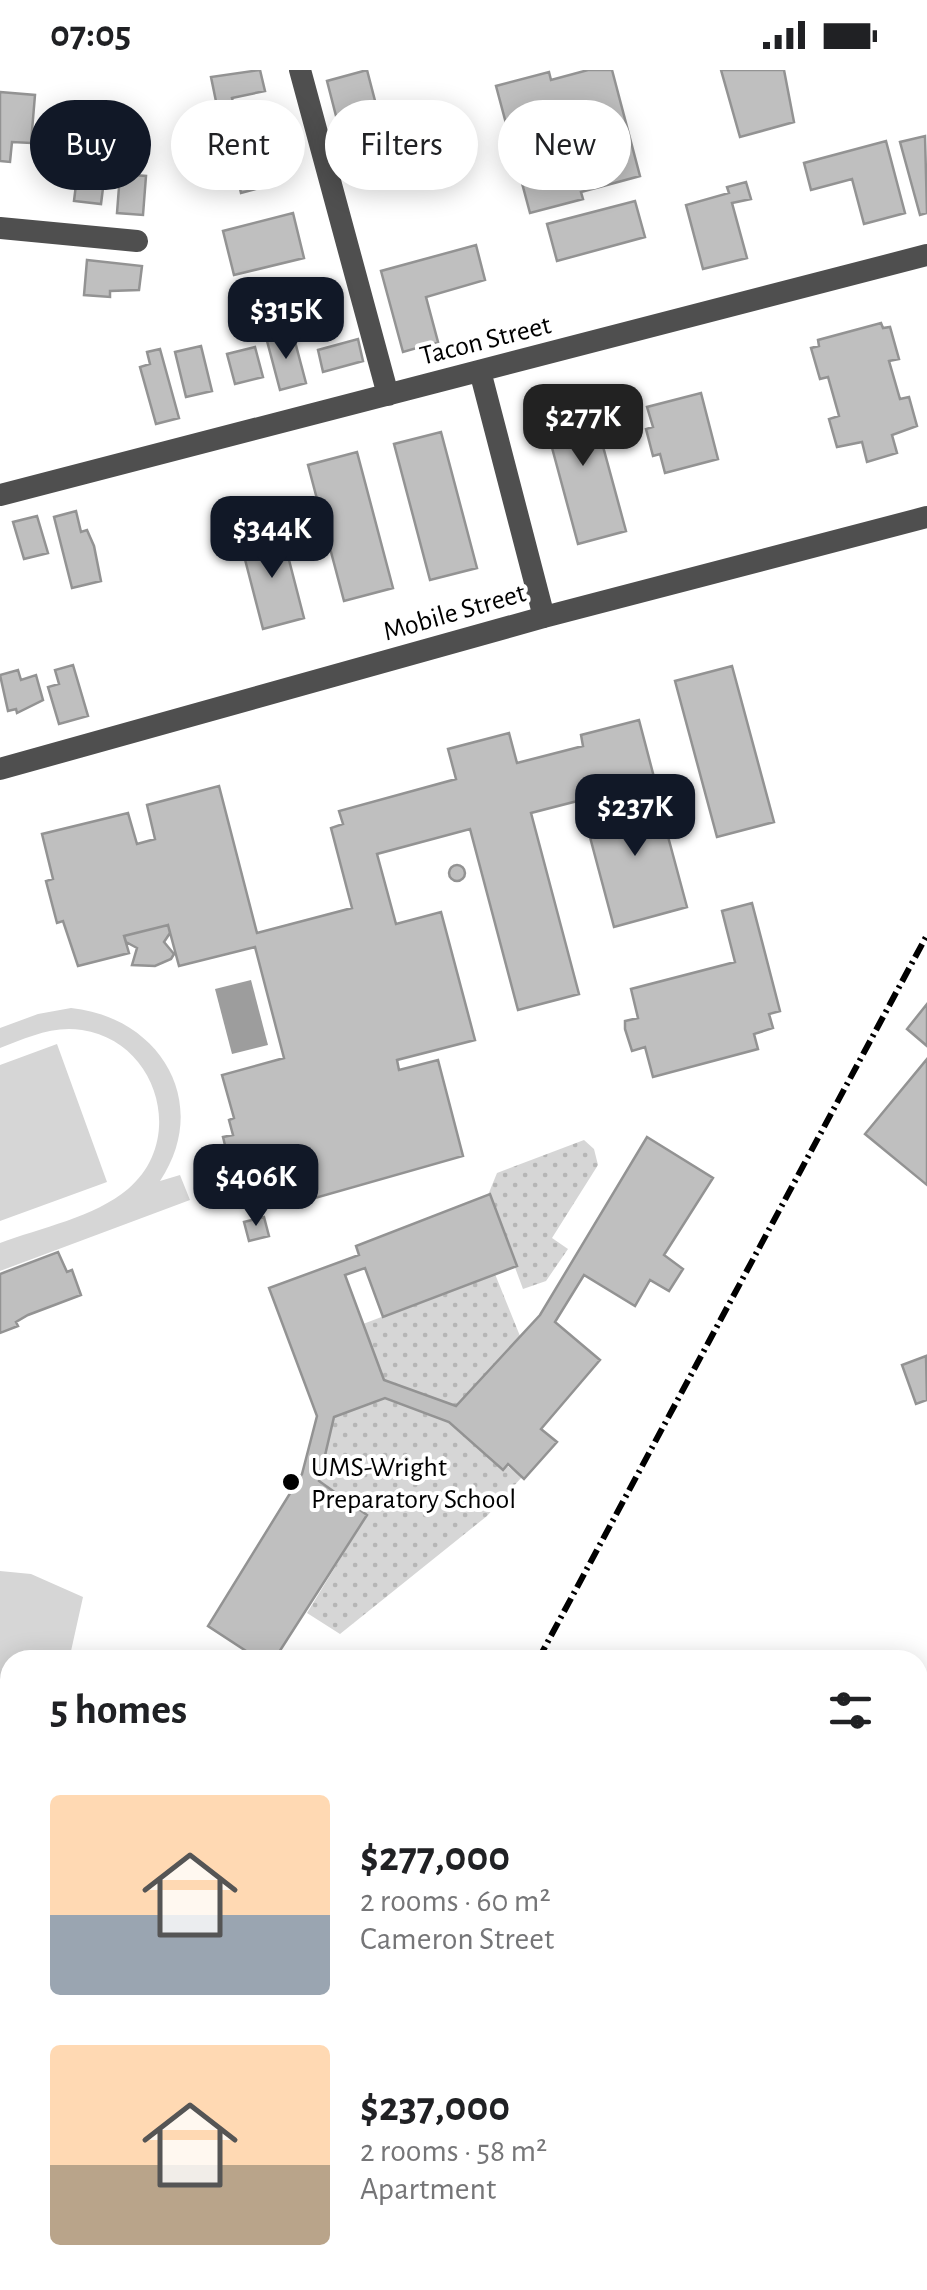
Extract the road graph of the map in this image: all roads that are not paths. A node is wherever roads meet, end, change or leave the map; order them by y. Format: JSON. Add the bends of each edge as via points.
{"nodes":[{"id":1,"x":300,"y":70,"type":"edge"},
{"id":2,"x":0,"y":228,"type":"edge"},
{"id":3,"x":138,"y":241,"type":"dead end"},
{"id":4,"x":927,"y":255,"type":"edge"},
{"id":5,"x":480,"y":371,"type":"junction"},
{"id":6,"x":388,"y":395,"type":"junction"},
{"id":7,"x":0,"y":495,"type":"edge"},
{"id":8,"x":927,"y":517,"type":"edge"},
{"id":9,"x":544,"y":617,"type":"junction"},
{"id":10,"x":0,"y":769,"type":"edge"}],
"edges":[{"from":1,"to":6,"type":"street"},
{"from":2,"to":3,"type":"street"},
{"from":4,"to":5,"type":"street","name":"Tacon Street"},
{"from":5,"to":6,"type":"street","name":"Tacon Street"},
{"from":5,"to":9,"type":"street"},
{"from":6,"to":7,"type":"street","name":"Tacon Street"},
{"from":8,"to":9,"type":"street","name":"Mobile Street"},
{"from":9,"to":10,"type":"street","name":"Mobile Street"}]}
